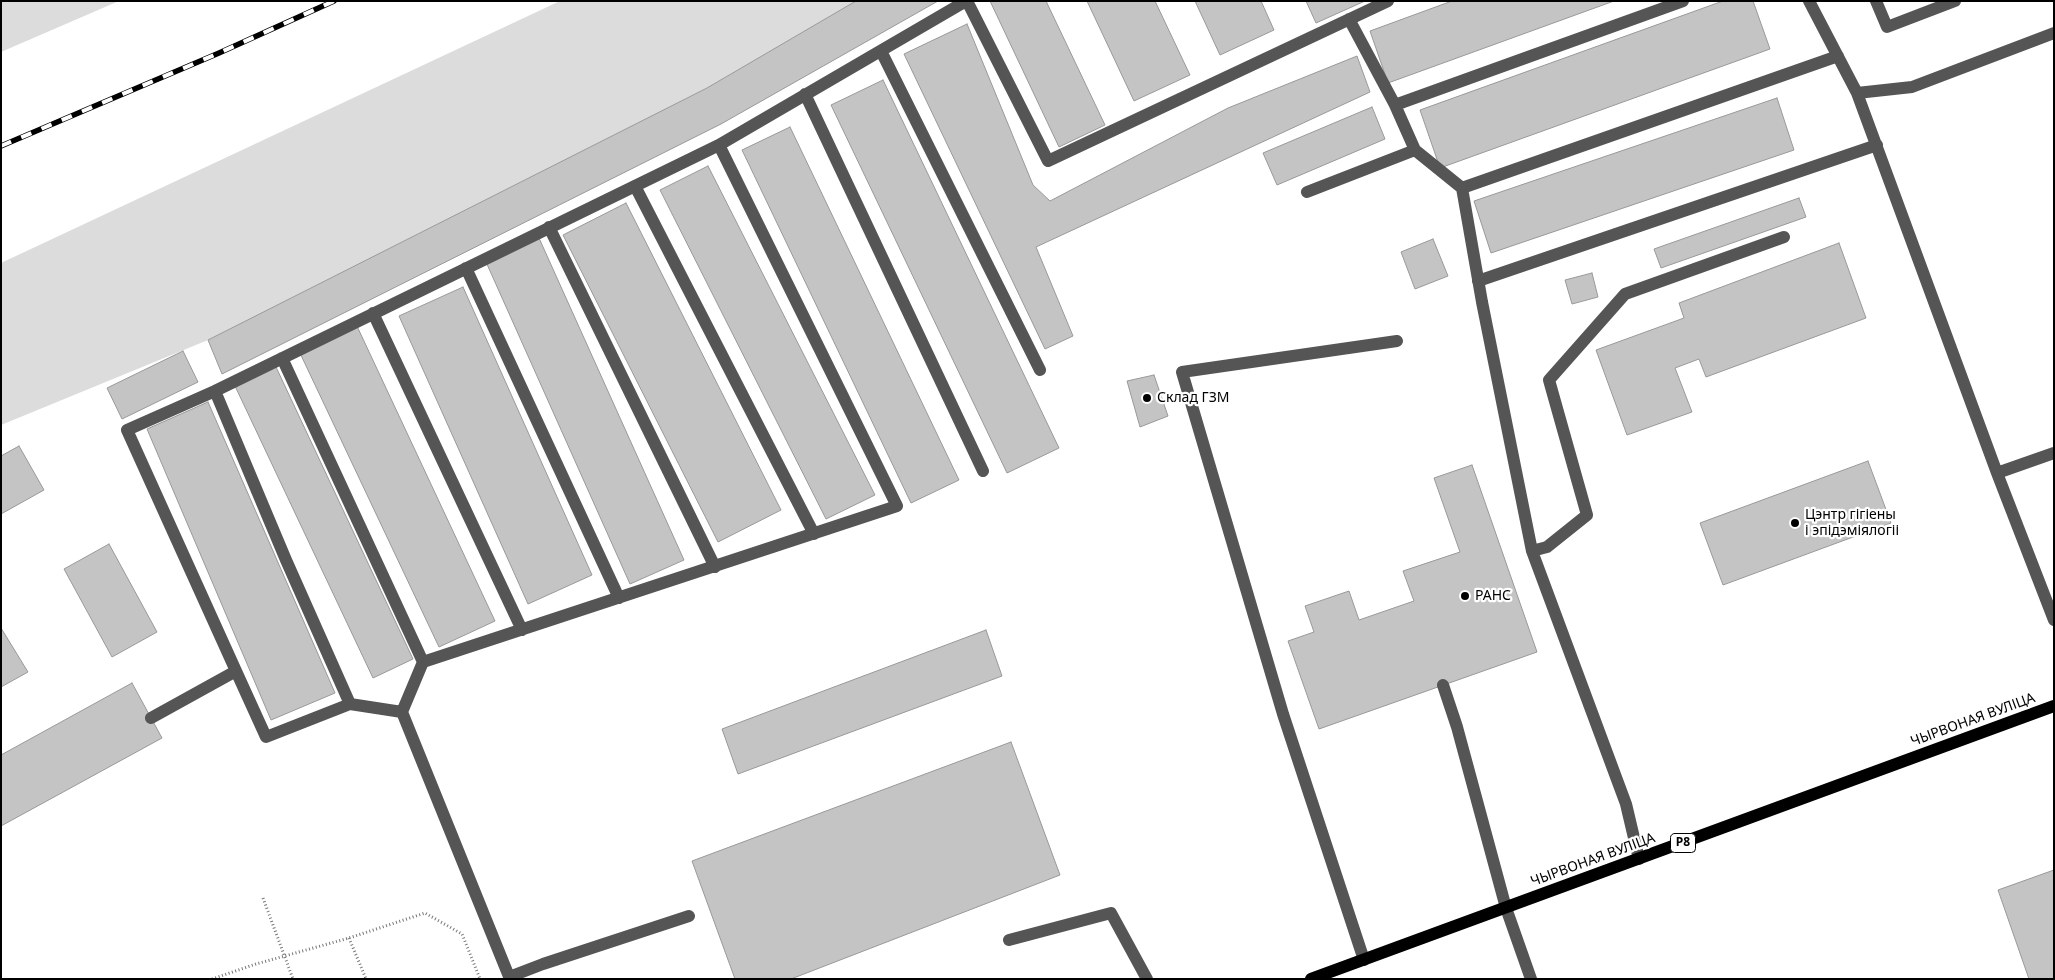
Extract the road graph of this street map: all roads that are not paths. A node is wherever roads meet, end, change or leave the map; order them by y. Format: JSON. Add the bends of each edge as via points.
{"nodes":[{"id":1,"x":966,"y":1,"type":"edge"},
{"id":2,"x":1388,"y":1,"type":"edge"},
{"id":3,"x":1683,"y":1,"type":"edge"},
{"id":4,"x":1876,"y":1,"type":"edge"},
{"id":5,"x":1955,"y":1,"type":"edge"},
{"id":6,"x":1810,"y":2,"type":"edge"},
{"id":7,"x":1349,"y":19,"type":"junction"},
{"id":8,"x":2054,"y":33,"type":"edge"},
{"id":9,"x":881,"y":50,"type":"junction"},
{"id":10,"x":1838,"y":56,"type":"junction"},
{"id":11,"x":1857,"y":93,"type":"junction"},
{"id":12,"x":805,"y":94,"type":"junction"},
{"id":13,"x":1395,"y":105,"type":"junction"},
{"id":14,"x":719,"y":144,"type":"junction"},
{"id":15,"x":1877,"y":145,"type":"junction"},
{"id":16,"x":1415,"y":150,"type":"junction"},
{"id":17,"x":635,"y":186,"type":"junction"},
{"id":18,"x":1462,"y":188,"type":"junction"},
{"id":19,"x":1306,"y":192,"type":"dead end"},
{"id":20,"x":549,"y":227,"type":"junction"},
{"id":21,"x":1784,"y":237,"type":"dead end"},
{"id":22,"x":466,"y":268,"type":"junction"},
{"id":23,"x":1478,"y":280,"type":"junction"},
{"id":24,"x":373,"y":314,"type":"junction"},
{"id":25,"x":1397,"y":342,"type":"dead end"},
{"id":26,"x":282,"y":358,"type":"junction"},
{"id":27,"x":1040,"y":370,"type":"dead end"},
{"id":28,"x":215,"y":391,"type":"junction"},
{"id":29,"x":2054,"y":453,"type":"edge"},
{"id":30,"x":983,"y":471,"type":"dead end"},
{"id":31,"x":1997,"y":474,"type":"junction"},
{"id":32,"x":814,"y":534,"type":"junction"},
{"id":33,"x":1532,"y":551,"type":"junction"},
{"id":34,"x":714,"y":566,"type":"junction"},
{"id":35,"x":619,"y":598,"type":"junction"},
{"id":36,"x":2054,"y":620,"type":"edge"},
{"id":37,"x":522,"y":630,"type":"junction"},
{"id":38,"x":423,"y":662,"type":"junction"},
{"id":39,"x":236,"y":671,"type":"junction"},
{"id":40,"x":1442,"y":685,"type":"dead end"},
{"id":41,"x":350,"y":704,"type":"junction"},
{"id":42,"x":2054,"y":706,"type":"edge"},
{"id":43,"x":402,"y":712,"type":"junction"},
{"id":44,"x":151,"y":718,"type":"dead end"},
{"id":45,"x":1639,"y":859,"type":"junction"},
{"id":46,"x":1506,"y":908,"type":"junction"},
{"id":47,"x":690,"y":916,"type":"dead end"},
{"id":48,"x":1009,"y":940,"type":"dead end"},
{"id":49,"x":1364,"y":960,"type":"junction"},
{"id":50,"x":510,"y":978,"type":"edge"},
{"id":51,"x":1147,"y":979,"type":"edge"},
{"id":52,"x":1312,"y":979,"type":"edge"},
{"id":53,"x":1531,"y":979,"type":"edge"}],
"edges":[{"from":1,"to":7,"type":"lane","via":[[1048,161]]},
{"from":1,"to":9,"type":"lane"},
{"from":2,"to":7,"type":"lane"},
{"from":3,"to":13,"type":"lane"},
{"from":4,"to":5,"type":"lane","via":[[1887,27]]},
{"from":6,"to":10,"type":"lane"},
{"from":7,"to":13,"type":"lane"},
{"from":8,"to":11,"type":"lane","via":[[1912,87]]},
{"from":9,"to":12,"type":"lane"},
{"from":9,"to":27,"type":"lane"},
{"from":10,"to":11,"type":"lane"},
{"from":10,"to":18,"type":"lane"},
{"from":11,"to":15,"type":"lane"},
{"from":12,"to":14,"type":"lane"},
{"from":12,"to":30,"type":"lane"},
{"from":13,"to":16,"type":"lane"},
{"from":14,"to":17,"type":"lane"},
{"from":14,"to":32,"type":"lane","via":[[897,506]]},
{"from":15,"to":23,"type":"lane"},
{"from":15,"to":31,"type":"lane"},
{"from":16,"to":18,"type":"lane"},
{"from":16,"to":19,"type":"lane"},
{"from":17,"to":20,"type":"lane"},
{"from":17,"to":32,"type":"lane"},
{"from":18,"to":23,"type":"lane"},
{"from":20,"to":22,"type":"lane"},
{"from":20,"to":34,"type":"lane"},
{"from":21,"to":33,"type":"lane","via":[[1624,294],[1549,380],[1587,515],[1547,547]]},
{"from":22,"to":24,"type":"lane"},
{"from":22,"to":35,"type":"lane"},
{"from":23,"to":33,"type":"lane"},
{"from":24,"to":26,"type":"lane"},
{"from":24,"to":37,"type":"lane"},
{"from":25,"to":49,"type":"lane","via":[[1182,372],[1283,714]]},
{"from":26,"to":28,"type":"lane"},
{"from":26,"to":38,"type":"lane"},
{"from":28,"to":39,"type":"lane","via":[[127,430]]},
{"from":28,"to":41,"type":"lane"},
{"from":29,"to":31,"type":"lane"},
{"from":31,"to":36,"type":"lane"},
{"from":32,"to":34,"type":"lane"},
{"from":33,"to":45,"type":"lane","via":[[1626,804]]},
{"from":34,"to":35,"type":"lane"},
{"from":35,"to":37,"type":"lane"},
{"from":37,"to":38,"type":"lane"},
{"from":38,"to":43,"type":"lane"},
{"from":39,"to":41,"type":"lane","via":[[266,737]]},
{"from":39,"to":44,"type":"lane"},
{"from":40,"to":46,"type":"lane","via":[[1457,727]]},
{"from":41,"to":43,"type":"lane"},
{"from":42,"to":45,"type":"main road","name":"ЧЫРВОНАЯ ВУЛІЦА","number":"Р8"},
{"from":43,"to":50,"type":"lane"},
{"from":45,"to":46,"type":"main road","name":"ЧЫРВОНАЯ ВУЛІЦА","number":"Р8"},
{"from":46,"to":49,"type":"main road","name":"ЧЫРВОНАЯ ВУЛІЦА","number":"Р8"},
{"from":46,"to":53,"type":"lane"},
{"from":47,"to":50,"type":"lane"},
{"from":48,"to":51,"type":"lane","via":[[1111,913]]},
{"from":49,"to":52,"type":"main road","name":"ЧЫРВОНАЯ ВУЛІЦА","number":"Р8"}]}
